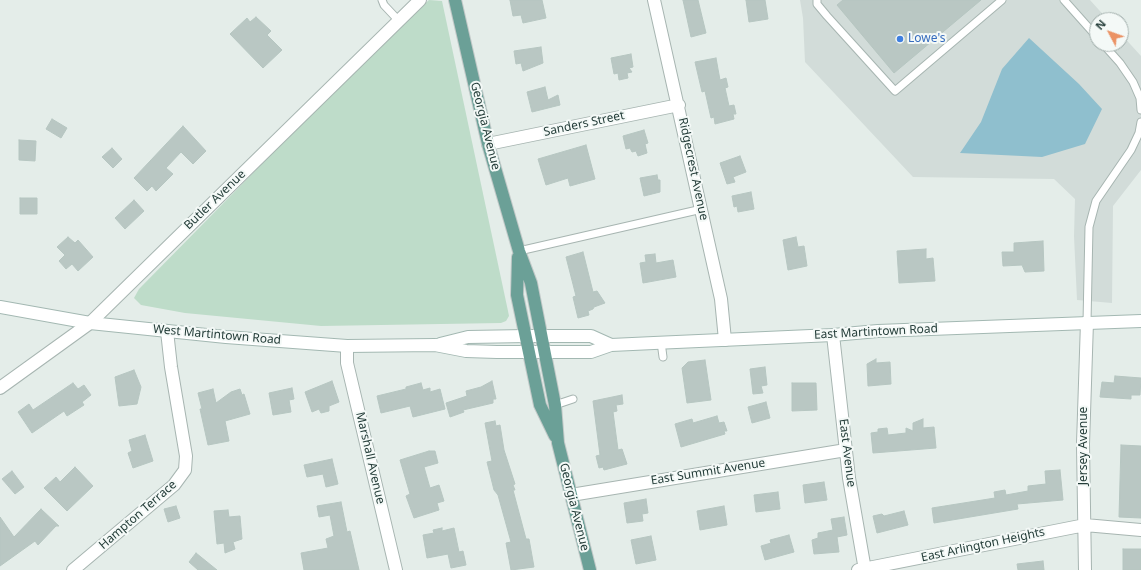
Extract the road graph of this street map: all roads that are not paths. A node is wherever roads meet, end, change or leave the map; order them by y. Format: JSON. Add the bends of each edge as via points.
{"nodes":[{"id":1,"x":382,"y":0,"type":"edge"},
{"id":2,"x":420,"y":0,"type":"edge"},
{"id":3,"x":455,"y":0,"type":"edge"},
{"id":4,"x":654,"y":0,"type":"edge"},
{"id":5,"x":816,"y":0,"type":"edge"},
{"id":6,"x":1002,"y":0,"type":"edge"},
{"id":7,"x":1064,"y":0,"type":"edge"},
{"id":8,"x":398,"y":21,"type":"junction"},
{"id":9,"x":1089,"y":28,"type":"edge"},
{"id":10,"x":1110,"y":52,"type":"edge"},
{"id":11,"x":679,"y":105,"type":"junction"},
{"id":12,"x":1141,"y":110,"type":"edge"},
{"id":13,"x":1141,"y":122,"type":"edge"},
{"id":14,"x":488,"y":144,"type":"junction"},
{"id":15,"x":702,"y":209,"type":"junction"},
{"id":16,"x":519,"y":251,"type":"junction"},
{"id":17,"x":0,"y":307,"type":"edge"},
{"id":18,"x":1141,"y":321,"type":"edge"},
{"id":19,"x":1087,"y":322,"type":"junction"},
{"id":20,"x":90,"y":323,"type":"junction"},
{"id":21,"x":168,"y":331,"type":"junction"},
{"id":22,"x":833,"y":335,"type":"junction"},
{"id":23,"x":526,"y":336,"type":"junction"},
{"id":24,"x":541,"y":336,"type":"junction"},
{"id":25,"x":725,"y":340,"type":"junction"},
{"id":26,"x":661,"y":342,"type":"junction"},
{"id":27,"x":435,"y":345,"type":"junction"},
{"id":28,"x":610,"y":345,"type":"junction"},
{"id":29,"x":348,"y":346,"type":"junction"},
{"id":30,"x":529,"y":352,"type":"junction"},
{"id":31,"x":545,"y":352,"type":"junction"},
{"id":32,"x":663,"y":357,"type":"dead end"},
{"id":33,"x":0,"y":388,"type":"edge"},
{"id":34,"x":573,"y":399,"type":"dead end"},
{"id":35,"x":555,"y":405,"type":"junction"},
{"id":36,"x":558,"y":443,"type":"junction"},
{"id":37,"x":846,"y":450,"type":"junction"},
{"id":38,"x":571,"y":495,"type":"junction"},
{"id":39,"x":1085,"y":526,"type":"junction"},
{"id":40,"x":1141,"y":530,"type":"edge"},
{"id":41,"x":74,"y":570,"type":"edge"},
{"id":42,"x":396,"y":570,"type":"edge"},
{"id":43,"x":590,"y":570,"type":"edge"},
{"id":44,"x":863,"y":570,"type":"edge"},
{"id":45,"x":1085,"y":570,"type":"edge"}],
"edges":[{"from":1,"to":8,"type":"lane","via":[[384,6]]},
{"from":2,"to":8,"type":"street","name":"Butler Avenue"},
{"from":3,"to":14,"type":"main road","name":"Georgia Avenue"},
{"from":4,"to":11,"type":"street","name":"Ridgecrest Avenue"},
{"from":5,"to":6,"type":"lane","via":[[827,16],[895,91]]},
{"from":7,"to":9,"type":"lane"},
{"from":8,"to":20,"type":"street","name":"Butler Avenue"},
{"from":10,"to":12,"type":"lane","via":[[1133,82],[1140,98]]},
{"from":11,"to":14,"type":"street","name":"Sanders Street"},
{"from":11,"to":15,"type":"street","name":"Ridgecrest Avenue"},
{"from":13,"to":19,"type":"lane","via":[[1140,133],[1131,150],[1096,202],[1089,227]]},
{"from":14,"to":16,"type":"main road","name":"Georgia Avenue"},
{"from":15,"to":16,"type":"lane"},
{"from":15,"to":25,"type":"street","name":"Ridgecrest Avenue","via":[[721,299]]},
{"from":16,"to":23,"type":"main road","name":"Georgia Avenue","via":[[517,295]]},
{"from":16,"to":24,"type":"main road","name":"Georgia Avenue","via":[[531,283]]},
{"from":17,"to":20,"type":"street","name":"West Martintown Road"},
{"from":18,"to":19,"type":"street","name":"East Martintown Road"},
{"from":19,"to":22,"type":"street","name":"East Martintown Road","via":[[885,330]]},
{"from":19,"to":39,"type":"street","name":"Jersey Avenue","via":[[1083,444]]},
{"from":20,"to":21,"type":"street","name":"West Martintown Road"},
{"from":20,"to":33,"type":"street","name":"Butler Avenue"},
{"from":21,"to":29,"type":"street","name":"West Martintown Road"},
{"from":21,"to":41,"type":"street","name":"Hampton Terrace","via":[[171,367],[186,456],[185,470],[174,485]]},
{"from":22,"to":25,"type":"street","name":"East Martintown Road"},
{"from":22,"to":37,"type":"street","name":"East Avenue"},
{"from":23,"to":24,"type":"street","name":"West Martintown Road"},
{"from":23,"to":27,"type":"street","name":"West Martintown Road","via":[[468,337]]},
{"from":23,"to":30,"type":"main road","name":"Georgia Avenue"},
{"from":24,"to":28,"type":"street","name":"East Martintown Road","via":[[591,336]]},
{"from":24,"to":31,"type":"main road","name":"Georgia Avenue"},
{"from":25,"to":26,"type":"street","name":"East Martintown Road"},
{"from":26,"to":28,"type":"street","name":"East Martintown Road"},
{"from":26,"to":32,"type":"lane"},
{"from":27,"to":29,"type":"street","name":"West Martintown Road"},
{"from":27,"to":30,"type":"street","name":"West Martintown Road","via":[[466,351]]},
{"from":28,"to":31,"type":"street","name":"East Martintown Road","via":[[592,352]]},
{"from":29,"to":42,"type":"street","name":"Marshall Avenue","via":[[347,363]]},
{"from":30,"to":31,"type":"street","name":"East Martintown Road"},
{"from":30,"to":36,"type":"main road","name":"Georgia Avenue","via":[[540,405]]},
{"from":31,"to":35,"type":"main road","name":"Georgia Avenue"},
{"from":34,"to":35,"type":"lane"},
{"from":35,"to":36,"type":"main road","name":"Georgia Avenue"},
{"from":36,"to":38,"type":"main road","name":"Georgia Avenue"},
{"from":37,"to":38,"type":"street","name":"East Summit Avenue"},
{"from":37,"to":44,"type":"street","name":"East Avenue"},
{"from":38,"to":43,"type":"main road","name":"Georgia Avenue"},
{"from":39,"to":40,"type":"street","name":"East Arlington Heights"},
{"from":39,"to":44,"type":"street","name":"East Arlington Heights"},
{"from":39,"to":45,"type":"street","name":"Jersey Avenue"}]}
